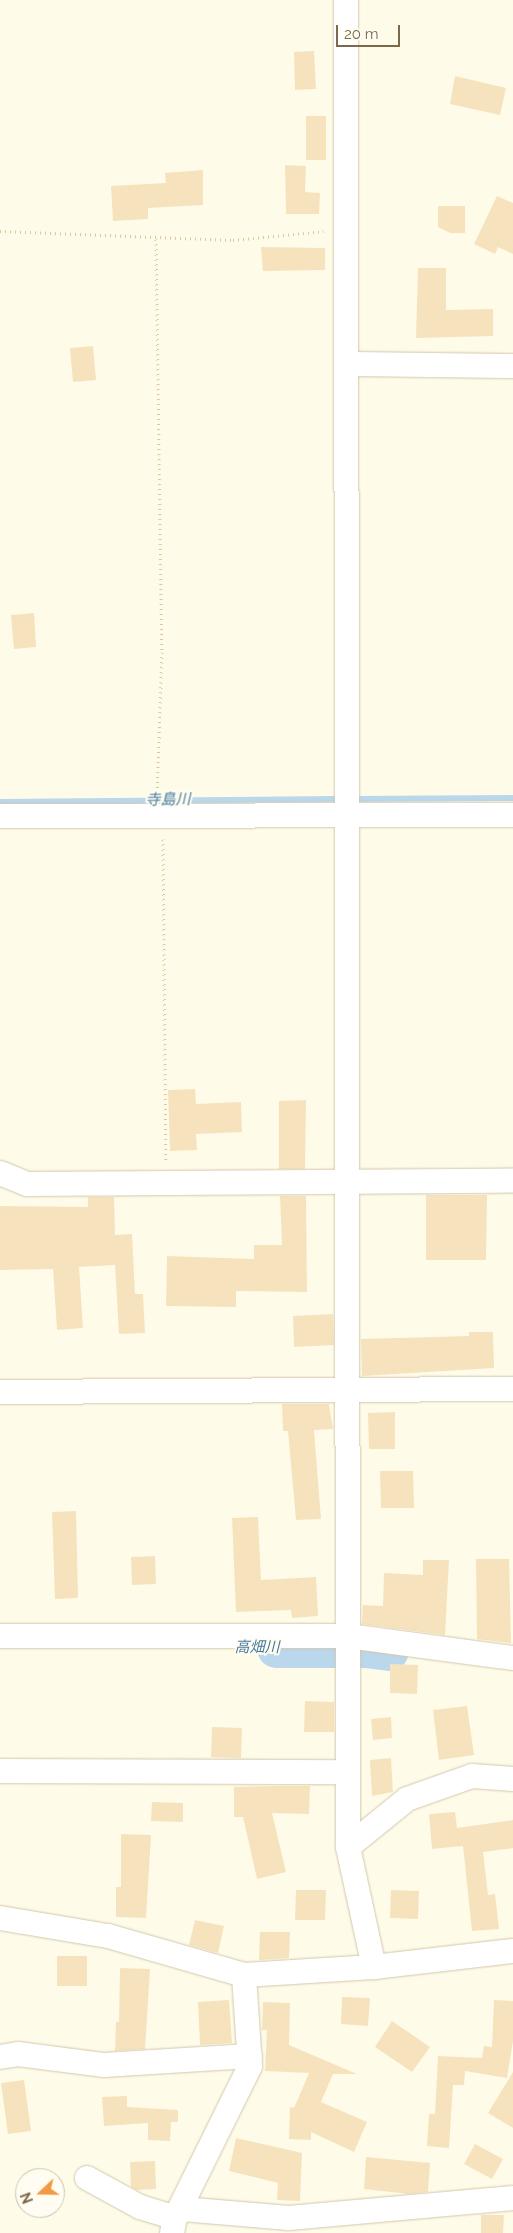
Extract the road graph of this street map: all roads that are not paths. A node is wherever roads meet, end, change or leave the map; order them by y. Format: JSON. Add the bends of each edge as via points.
{"nodes":[{"id":1,"x":346,"y":0,"type":"edge"},
{"id":2,"x":347,"y":364,"type":"junction"},
{"id":3,"x":513,"y":366,"type":"edge"},
{"id":4,"x":346,"y":815,"type":"junction"},
{"id":5,"x":513,"y":815,"type":"edge"},
{"id":6,"x":0,"y":816,"type":"edge"},
{"id":7,"x":0,"y":1173,"type":"edge"},
{"id":8,"x":513,"y":1181,"type":"edge"},
{"id":9,"x":347,"y":1182,"type":"junction"},
{"id":10,"x":346,"y":1389,"type":"junction"},
{"id":11,"x":513,"y":1389,"type":"edge"},
{"id":12,"x":0,"y":1392,"type":"edge"},
{"id":13,"x":0,"y":1636,"type":"edge"},
{"id":14,"x":348,"y":1643,"type":"junction"},
{"id":15,"x":513,"y":1658,"type":"edge"},
{"id":16,"x":0,"y":1772,"type":"edge"},
{"id":17,"x":348,"y":1772,"type":"junction"},
{"id":18,"x":513,"y":1779,"type":"edge"},
{"id":19,"x":348,"y":1847,"type":"junction"},
{"id":20,"x":0,"y":1918,"type":"edge"},
{"id":21,"x":513,"y":1951,"type":"edge"},
{"id":22,"x":374,"y":1966,"type":"junction"},
{"id":23,"x":244,"y":1975,"type":"junction"},
{"id":24,"x":250,"y":2056,"type":"junction"},
{"id":25,"x":0,"y":2057,"type":"edge"},
{"id":26,"x":87,"y":2178,"type":"dead end"},
{"id":27,"x":513,"y":2198,"type":"edge"},
{"id":28,"x":176,"y":2220,"type":"edge"}],
"edges":[{"from":1,"to":2,"type":"street"},
{"from":2,"to":3,"type":"street"},
{"from":2,"to":4,"type":"street"},
{"from":4,"to":5,"type":"street"},
{"from":4,"to":6,"type":"street","via":[[157,806]]},
{"from":4,"to":9,"type":"street"},
{"from":7,"to":9,"type":"street","via":[[27,1184]]},
{"from":8,"to":9,"type":"street"},
{"from":9,"to":10,"type":"street"},
{"from":10,"to":11,"type":"street"},
{"from":10,"to":12,"type":"street"},
{"from":10,"to":14,"type":"street"},
{"from":13,"to":14,"type":"street"},
{"from":14,"to":15,"type":"street"},
{"from":14,"to":17,"type":"street"},
{"from":16,"to":17,"type":"street"},
{"from":17,"to":19,"type":"street"},
{"from":18,"to":19,"type":"street","via":[[472,1776],[407,1799]]},
{"from":19,"to":22,"type":"street"},
{"from":20,"to":23,"type":"street","via":[[108,1936]]},
{"from":21,"to":22,"type":"street"},
{"from":22,"to":23,"type":"street"},
{"from":23,"to":24,"type":"street"},
{"from":24,"to":25,"type":"street","via":[[104,2065],[18,2054]]},
{"from":24,"to":28,"type":"street","via":[[250,2066]]},
{"from":26,"to":28,"type":"street","via":[[140,2207]]},
{"from":27,"to":28,"type":"street","via":[[288,2218]]}]}
